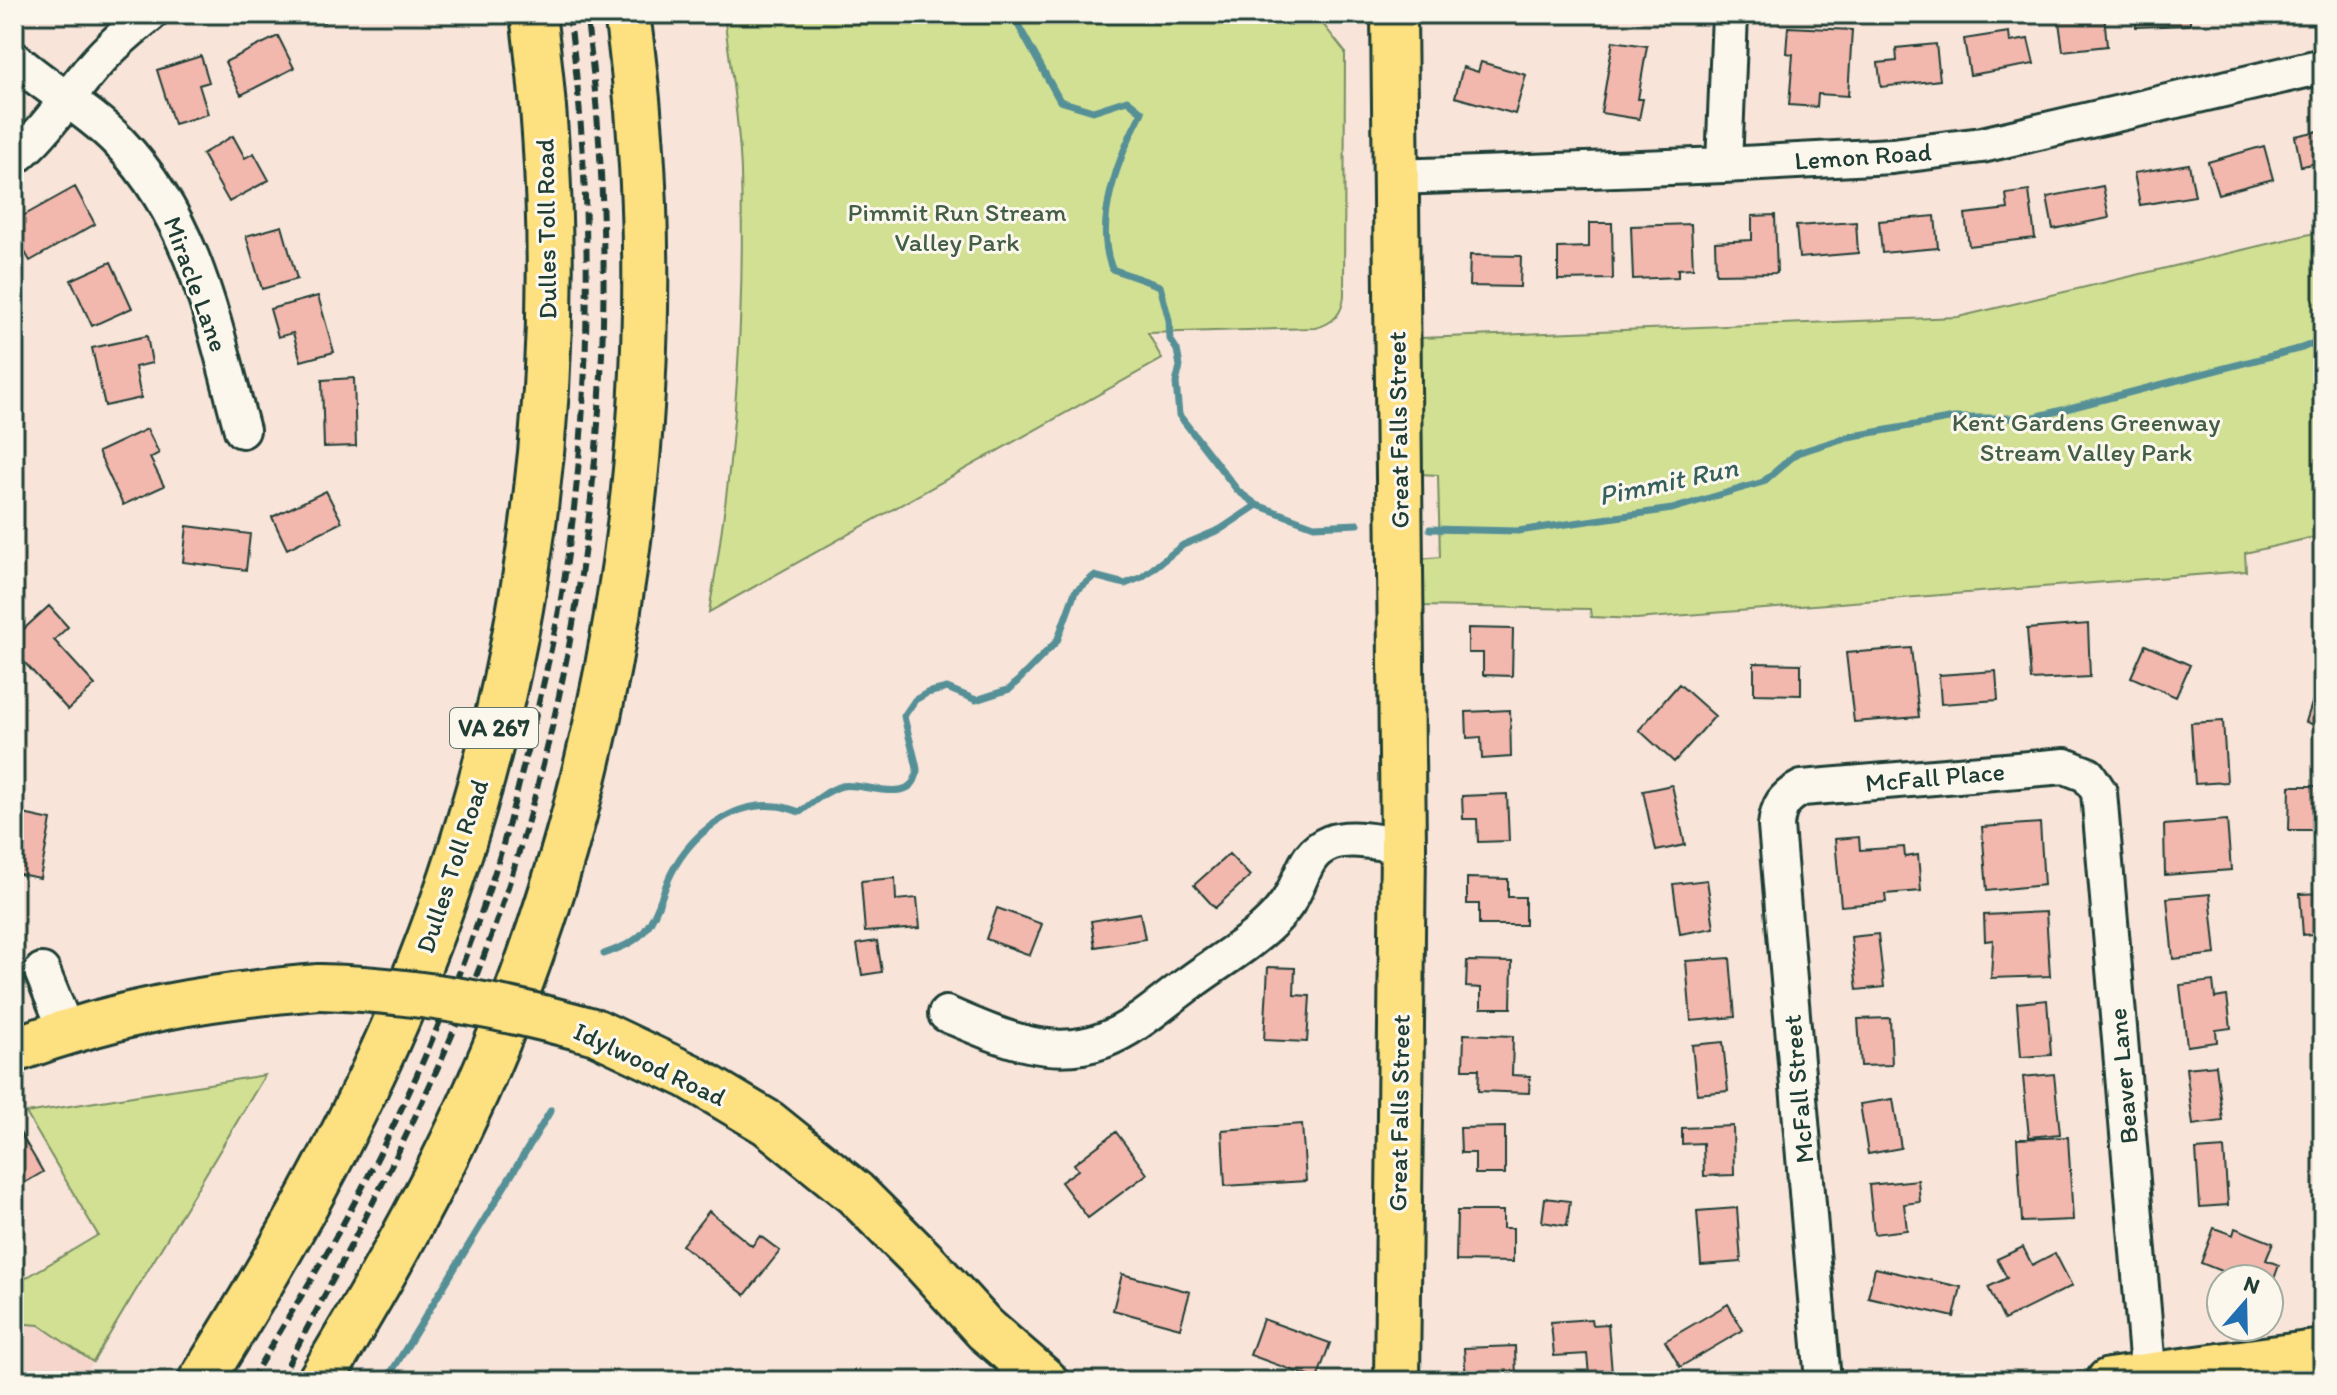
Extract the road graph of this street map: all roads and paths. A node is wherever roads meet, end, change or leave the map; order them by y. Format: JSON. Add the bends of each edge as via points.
{"nodes":[{"id":1,"x":150,"y":14,"type":"edge"},
{"id":2,"x":533,"y":14,"type":"edge"},
{"id":3,"x":627,"y":14,"type":"edge"},
{"id":4,"x":1394,"y":14,"type":"edge"},
{"id":5,"x":1730,"y":14,"type":"edge"},
{"id":6,"x":14,"y":59,"type":"edge"},
{"id":7,"x":2323,"y":66,"type":"edge"},
{"id":8,"x":68,"y":98,"type":"junction"},
{"id":9,"x":14,"y":158,"type":"edge"},
{"id":10,"x":1724,"y":165,"type":"junction"},
{"id":11,"x":1395,"y":177,"type":"junction"},
{"id":12,"x":242,"y":430,"type":"dead end"},
{"id":13,"x":2093,"y":769,"type":"joint"},
{"id":14,"x":1777,"y":794,"type":"joint"},
{"id":15,"x":1403,"y":846,"type":"junction"},
{"id":16,"x":42,"y":971,"type":"dead end"},
{"id":17,"x":946,"y":1014,"type":"dead end"},
{"id":18,"x":66,"y":1030,"type":"junction"},
{"id":19,"x":14,"y":1050,"type":"edge"},
{"id":20,"x":2323,"y":1352,"type":"edge"},
{"id":21,"x":2136,"y":1380,"type":"edge"},
{"id":22,"x":201,"y":1381,"type":"edge"},
{"id":23,"x":320,"y":1381,"type":"edge"},
{"id":24,"x":1045,"y":1381,"type":"edge"},
{"id":25,"x":1397,"y":1381,"type":"edge"},
{"id":26,"x":1823,"y":1381,"type":"edge"}],
"edges":[{"from":1,"to":8,"type":"street","via":[[118,40]]},
{"from":2,"to":22,"type":"main road","name":"Dulles Toll Road","number":"VA 267","via":[[548,186],[545,390],[529,547],[491,740],[442,902],[378,1063],[300,1215]]},
{"from":3,"to":23,"type":"main road","via":[[642,171],[642,369],[627,549],[598,711],[546,905],[478,1087],[408,1229]]},
{"from":4,"to":11,"type":"main road","name":"Great Falls Street"},
{"from":5,"to":10,"type":"street"},
{"from":6,"to":8,"type":"street","name":"Miracle Lane"},
{"from":7,"to":10,"type":"street","name":"Lemon Road","via":[[1982,145],[1892,156]]},
{"from":8,"to":9,"type":"street"},
{"from":8,"to":12,"type":"street","name":"Miracle Lane","via":[[117,140],[169,206],[204,293]]},
{"from":10,"to":11,"type":"street","name":"Lemon Road"},
{"from":11,"to":15,"type":"main road","name":"Great Falls Street"},
{"from":13,"to":14,"type":"street","name":"McFall Place","via":[[2065,766]]},
{"from":13,"to":21,"type":"street","name":"Beaver Lane","via":[[2099,792]]},
{"from":14,"to":26,"type":"street","name":"McFall Street"},
{"from":15,"to":17,"type":"street","via":[[1348,839],[1316,850],[1275,917],[1103,1040],[1048,1048],[1012,1041]]},
{"from":15,"to":25,"type":"main road","name":"Great Falls Street"},
{"from":16,"to":18,"type":"street"},
{"from":18,"to":19,"type":"main road","name":"Idylwood Road"},
{"from":18,"to":24,"type":"main road","name":"Idylwood Road","bridge":true,"via":[[172,1004],[319,987],[437,996],[596,1032],[689,1076],[768,1123],[855,1193],[985,1329]]},
{"from":20,"to":21,"type":"main road"}]}
